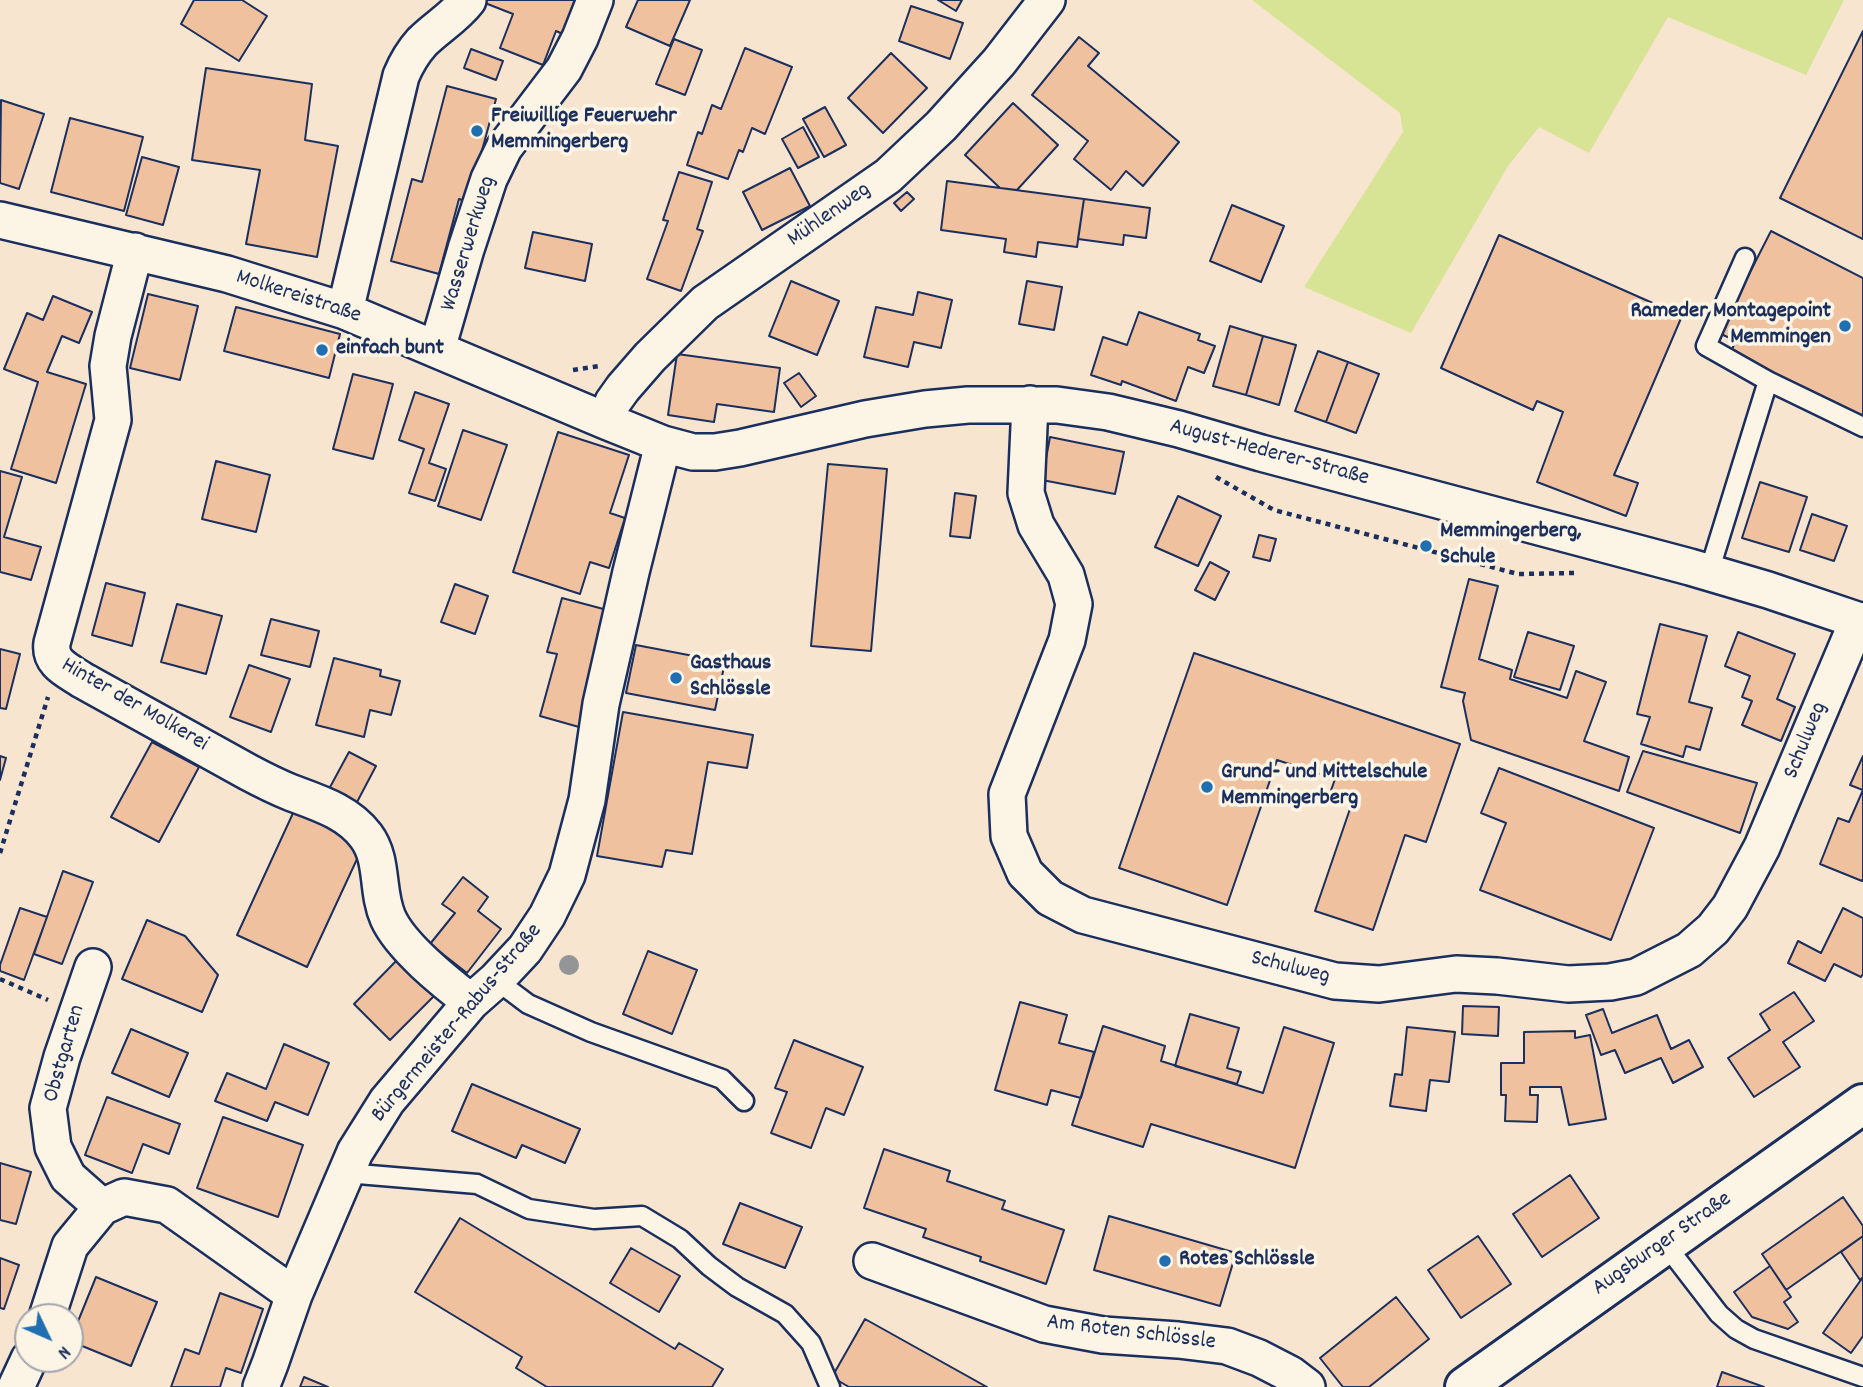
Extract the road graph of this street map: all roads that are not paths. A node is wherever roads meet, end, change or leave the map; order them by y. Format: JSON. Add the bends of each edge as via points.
{"nodes":[{"id":1,"x":468,"y":0,"type":"edge"},
{"id":2,"x":595,"y":0,"type":"edge"},
{"id":3,"x":1047,"y":0,"type":"edge"},
{"id":4,"x":0,"y":220,"type":"edge"},
{"id":5,"x":135,"y":251,"type":"junction"},
{"id":6,"x":1745,"y":258,"type":"dead end"},
{"id":7,"x":345,"y":311,"type":"junction"},
{"id":8,"x":437,"y":349,"type":"junction"},
{"id":9,"x":1768,"y":381,"type":"junction"},
{"id":10,"x":1030,"y":404,"type":"junction"},
{"id":11,"x":606,"y":421,"type":"junction"},
{"id":12,"x":1863,"y":427,"type":"edge"},
{"id":13,"x":663,"y":444,"type":"junction"},
{"id":14,"x":1709,"y":572,"type":"junction"},
{"id":15,"x":1860,"y":621,"type":"edge"},
{"id":16,"x":93,"y":967,"type":"dead end"},
{"id":17,"x":484,"y":991,"type":"junction"},
{"id":18,"x":744,"y":1101,"type":"dead end"},
{"id":19,"x":1863,"y":1104,"type":"edge"},
{"id":20,"x":346,"y":1173,"type":"junction"},
{"id":21,"x":102,"y":1207,"type":"junction"},
{"id":22,"x":1665,"y":1244,"type":"junction"},
{"id":23,"x":872,"y":1261,"type":"dead end"},
{"id":24,"x":294,"y":1295,"type":"junction"},
{"id":25,"x":52,"y":1303,"type":"edge"},
{"id":26,"x":1863,"y":1377,"type":"edge"},
{"id":27,"x":261,"y":1387,"type":"edge"},
{"id":28,"x":830,"y":1387,"type":"edge"},
{"id":29,"x":1307,"y":1387,"type":"edge"},
{"id":30,"x":1465,"y":1387,"type":"edge"}],
"edges":[{"from":1,"to":7,"type":"street","via":[[406,63]]},
{"from":2,"to":8,"type":"street","name":"Wasserwerkweg","via":[[564,69],[495,163]]},
{"from":3,"to":11,"type":"street","name":"Mühlenweg","via":[[941,126],[888,176],[705,303],[632,377],[613,402]]},
{"from":4,"to":5,"type":"street","name":"Molkereistraße"},
{"from":5,"to":7,"type":"street","name":"Molkereistraße"},
{"from":5,"to":17,"type":"street","name":"Hinter der Molkerei","via":[[108,366],[113,420],[52,643],[53,659],[82,680],[274,786],[345,816],[376,853],[382,895],[396,932],[420,958]]},
{"from":6,"to":9,"type":"lane","via":[[1706,346]]},
{"from":7,"to":8,"type":"street","name":"Molkereistraße"},
{"from":8,"to":11,"type":"street","name":"Molkereistraße"},
{"from":9,"to":12,"type":"lane"},
{"from":9,"to":14,"type":"lane"},
{"from":10,"to":13,"type":"street","name":"August-Hederer-Straße","via":[[925,409],[715,452]]},
{"from":10,"to":14,"type":"street","name":"August-Hederer-Straße","via":[[1108,412],[1179,429]]},
{"from":10,"to":15,"type":"street","name":"Schulweg","via":[[1026,493],[1035,525],[1066,575],[1074,604],[1067,640],[1007,794],[1009,836],[1025,873],[1050,898],[1083,915],[1335,981],[1379,984],[1456,974],[1568,984],[1610,982],[1636,977],[1689,950],[1713,929],[1747,877]]},
{"from":11,"to":13,"type":"street","name":"Molkereistraße"},
{"from":13,"to":17,"type":"street","name":"Bürgermeister-Rabus-Straße","via":[[601,704],[587,800],[567,875],[525,949]]},
{"from":14,"to":15,"type":"street","name":"August-Hederer-Straße"},
{"from":16,"to":21,"type":"street","name":"Obstgarten","via":[[48,1108],[53,1147],[68,1177]]},
{"from":17,"to":18,"type":"lane","via":[[722,1079]]},
{"from":17,"to":20,"type":"street","name":"Bürgermeister-Rabus-Straße","via":[[387,1101]]},
{"from":19,"to":22,"type":"street","name":"Augsburger Straße"},
{"from":20,"to":24,"type":"street","name":"Bürgermeister-Rabus-Straße"},
{"from":20,"to":28,"type":"lane","via":[[477,1184],[529,1209],[594,1219],[642,1216],[680,1239],[737,1287],[785,1314],[811,1343]]},
{"from":21,"to":24,"type":"street","via":[[124,1197],[167,1205]]},
{"from":21,"to":25,"type":"street","via":[[70,1246]]},
{"from":22,"to":26,"type":"lane","via":[[1735,1329]]},
{"from":22,"to":30,"type":"street","name":"Augsburger Straße"},
{"from":23,"to":29,"type":"street","name":"Am Roten Schlössle","via":[[1044,1324],[1103,1335],[1227,1346],[1259,1358]]},
{"from":24,"to":27,"type":"street","name":"Bürgermeister-Rabus-Straße"}]}
